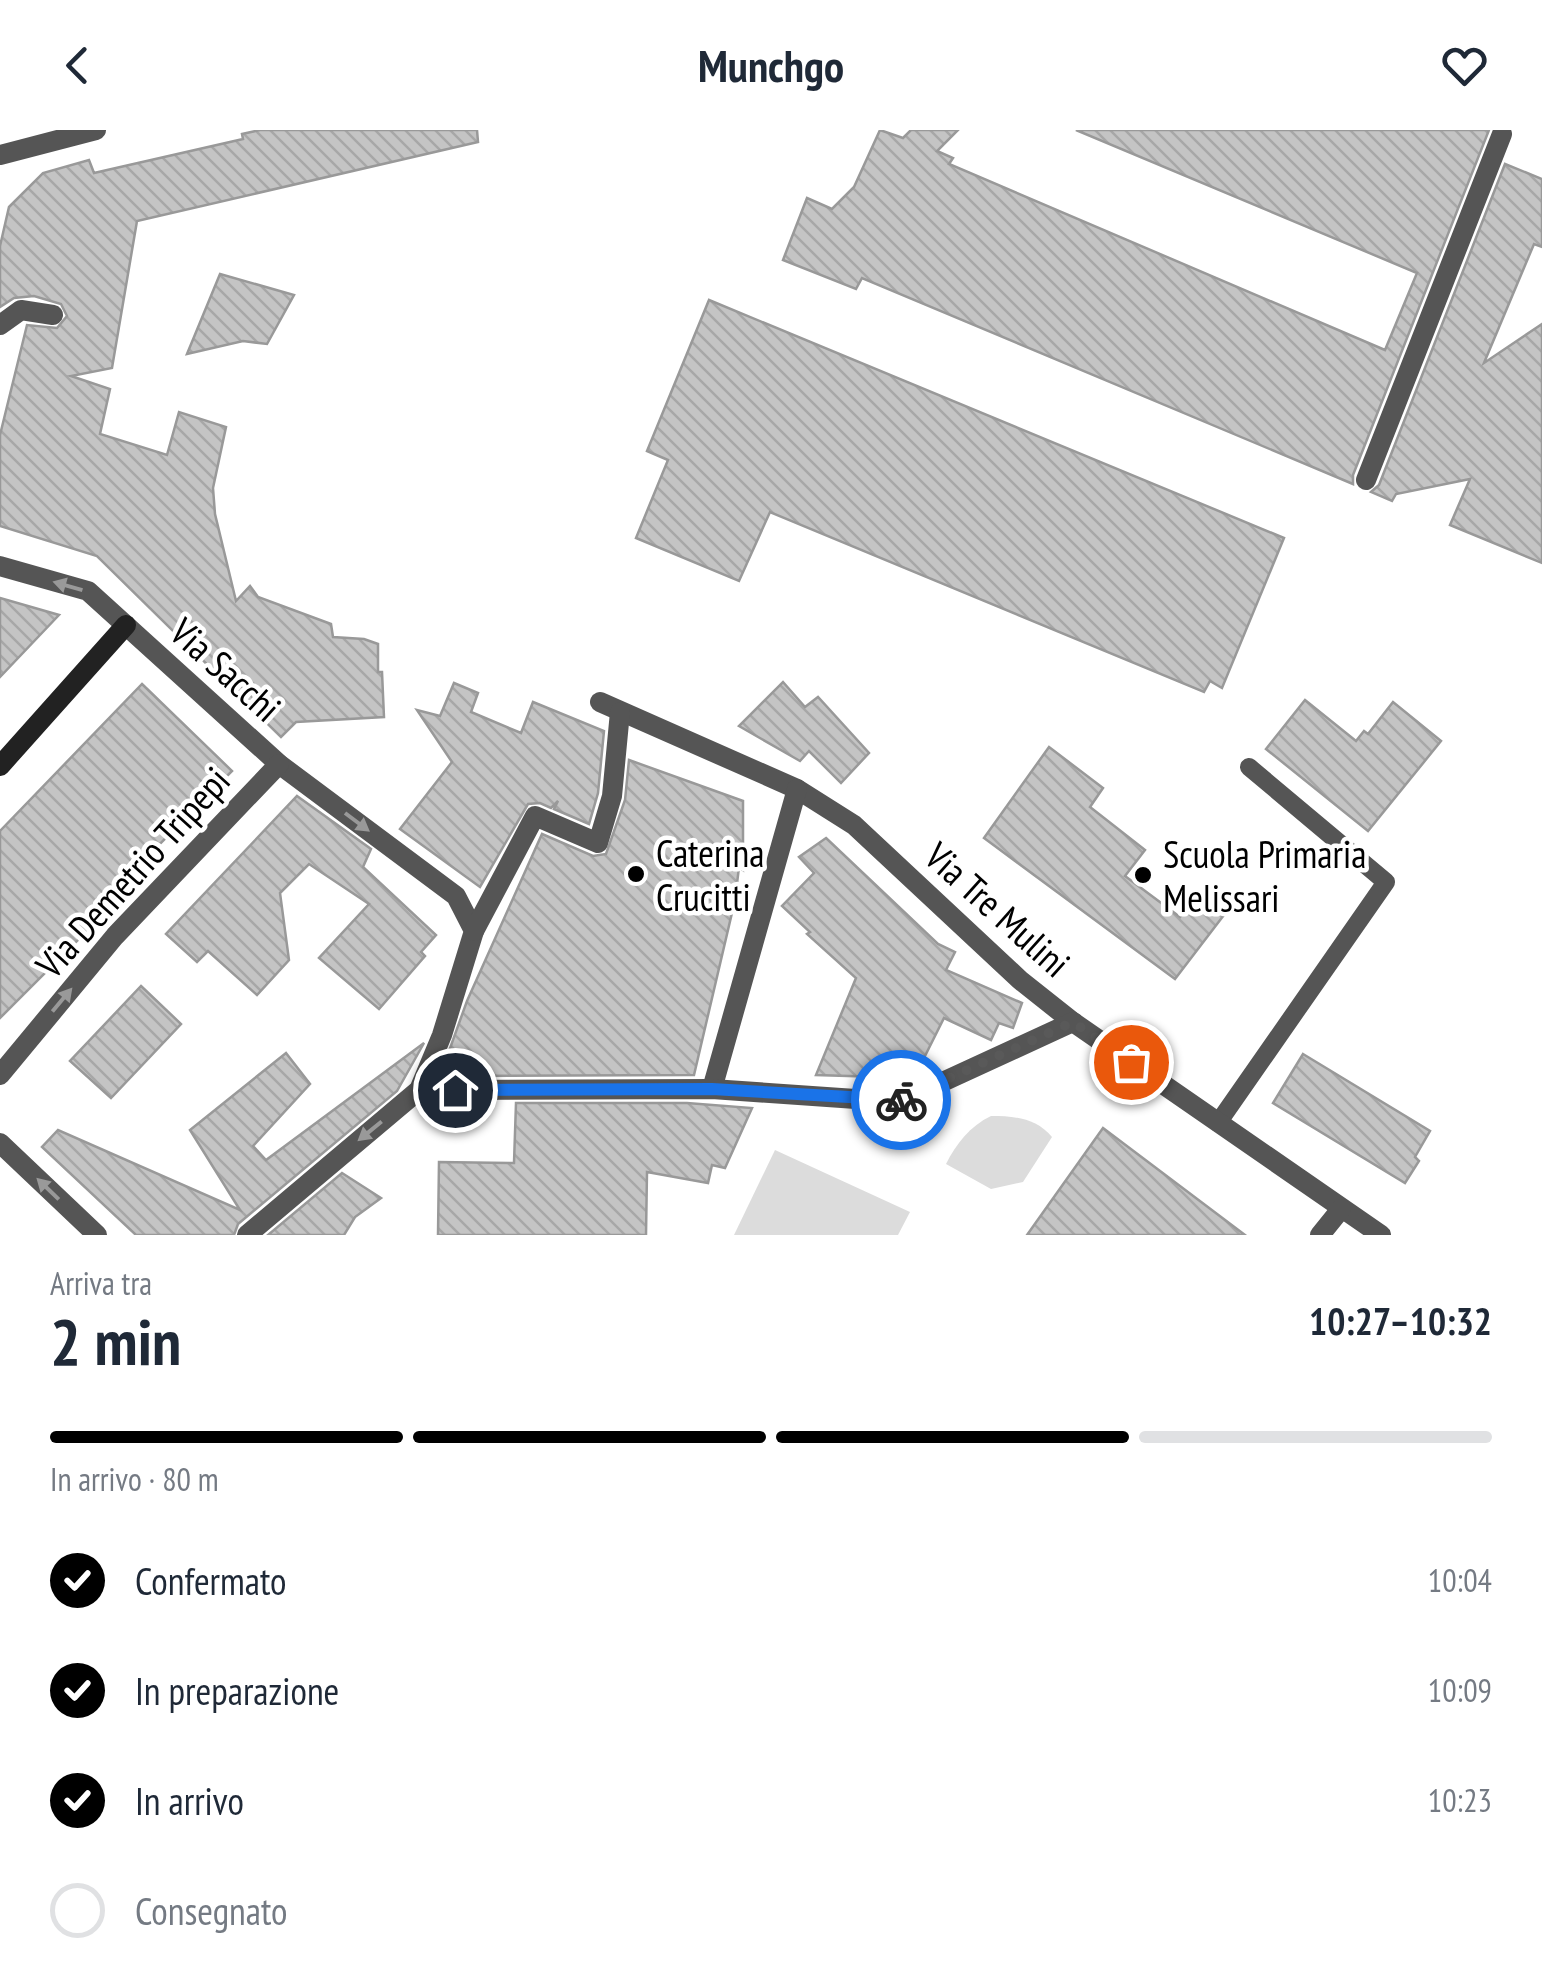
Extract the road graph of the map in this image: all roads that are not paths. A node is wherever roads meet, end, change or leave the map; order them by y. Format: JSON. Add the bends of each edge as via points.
{"nodes":[{"id":1,"x":96,"y":130,"type":"edge"},
{"id":2,"x":1502,"y":134,"type":"dead end"},
{"id":3,"x":0,"y":155,"type":"edge"},
{"id":4,"x":53,"y":315,"type":"dead end"},
{"id":5,"x":0,"y":325,"type":"edge"},
{"id":6,"x":1366,"y":480,"type":"dead end"},
{"id":7,"x":0,"y":566,"type":"edge"},
{"id":8,"x":126,"y":626,"type":"junction"},
{"id":9,"x":600,"y":702,"type":"dead end"},
{"id":10,"x":620,"y":712,"type":"junction"},
{"id":11,"x":279,"y":764,"type":"junction"},
{"id":12,"x":0,"y":766,"type":"edge"},
{"id":13,"x":1249,"y":768,"type":"dead end"},
{"id":14,"x":797,"y":789,"type":"junction"},
{"id":15,"x":474,"y":932,"type":"junction"},
{"id":16,"x":1073,"y":1022,"type":"junction"},
{"id":17,"x":0,"y":1075,"type":"edge"},
{"id":18,"x":712,"y":1089,"type":"junction"},
{"id":19,"x":419,"y":1090,"type":"junction"},
{"id":20,"x":1218,"y":1123,"type":"junction"},
{"id":21,"x":0,"y":1143,"type":"edge"},
{"id":22,"x":1340,"y":1209,"type":"junction"},
{"id":23,"x":97,"y":1235,"type":"edge"},
{"id":24,"x":246,"y":1235,"type":"edge"},
{"id":25,"x":1320,"y":1235,"type":"edge"},
{"id":26,"x":1381,"y":1235,"type":"edge"}],
"edges":[{"from":1,"to":3,"type":"street"},
{"from":2,"to":6,"type":"street"},
{"from":4,"to":5,"type":"street","via":[[22,310]]},
{"from":8,"to":7,"type":"street","name":"Via Sacchi","one_way":true,"via":[[88,592]]},
{"from":8,"to":11,"type":"street","name":"Via Sacchi"},
{"from":8,"to":12,"type":"street"},
{"from":9,"to":10,"type":"street","name":"Via Tre Mulini"},
{"from":10,"to":14,"type":"street","name":"Via Tre Mulini"},
{"from":10,"to":15,"type":"street","via":[[612,796],[598,842],[535,816]]},
{"from":11,"to":15,"type":"street","name":"Via Sacchi","one_way":true,"via":[[456,896]]},
{"from":17,"to":11,"type":"street","name":"Via Demetrio Tripepi","one_way":true,"via":[[115,936]]},
{"from":13,"to":20,"type":"lane","via":[[1386,882]]},
{"from":14,"to":16,"type":"street","name":"Via Tre Mulini","via":[[854,825]]},
{"from":14,"to":18,"type":"street"},
{"from":15,"to":19,"type":"street"},
{"from":16,"to":18,"type":"street","via":[[899,1102]]},
{"from":16,"to":20,"type":"street","name":"Via Tre Mulini"},
{"from":18,"to":19,"type":"street"},
{"from":19,"to":24,"type":"street","one_way":true},
{"from":20,"to":22,"type":"street","name":"Via Tre Mulini"},
{"from":23,"to":21,"type":"street","one_way":true},
{"from":22,"to":25,"type":"street"},
{"from":22,"to":26,"type":"street","name":"Via Tre Mulini"}]}
